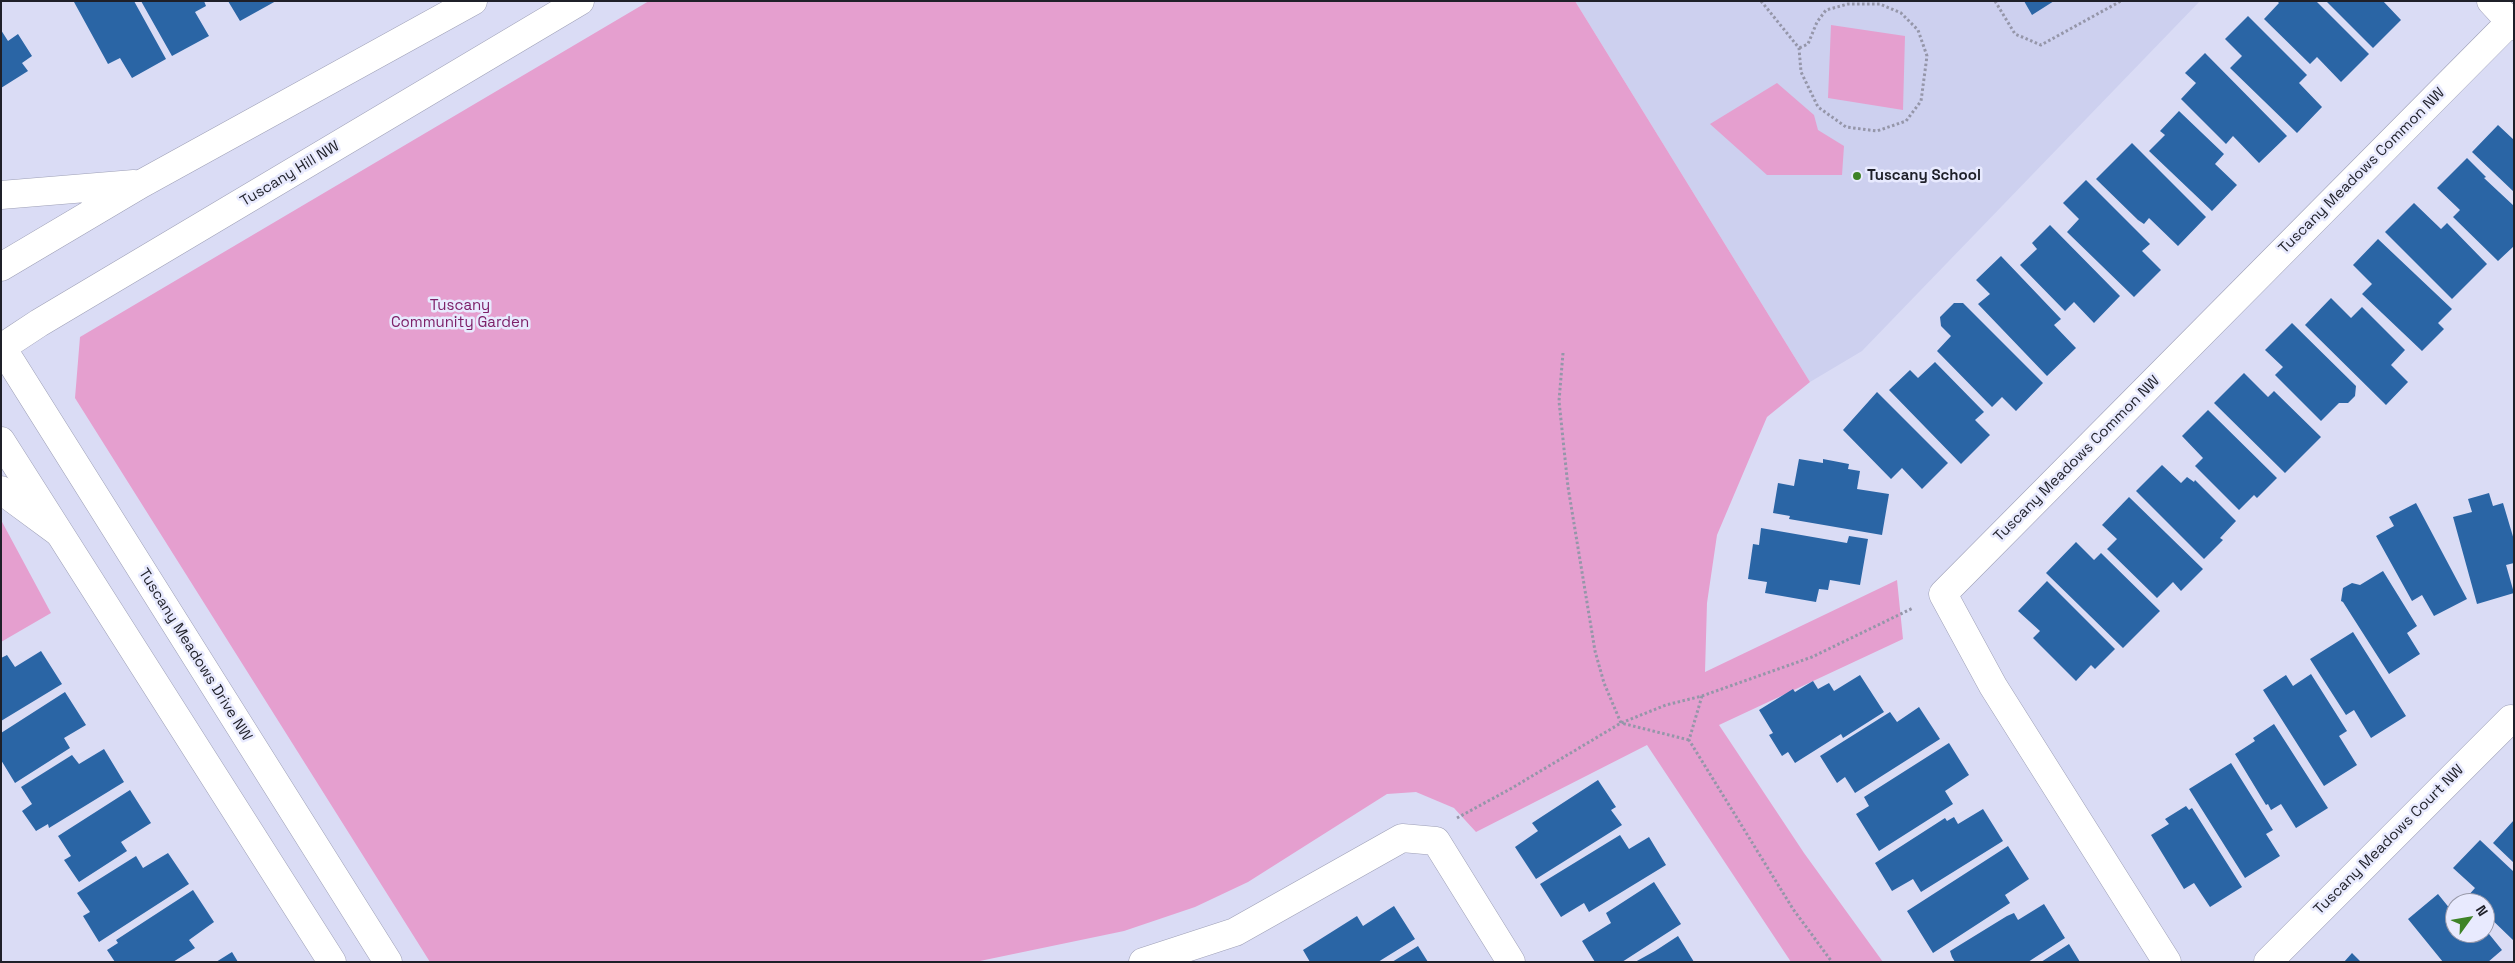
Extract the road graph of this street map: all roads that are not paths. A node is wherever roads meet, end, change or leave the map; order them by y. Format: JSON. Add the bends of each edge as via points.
{"nodes":[{"id":1,"x":472,"y":1,"type":"edge"},
{"id":2,"x":580,"y":1,"type":"edge"},
{"id":3,"x":2490,"y":1,"type":"edge"},
{"id":4,"x":2512,"y":22,"type":"edge"},
{"id":5,"x":141,"y":184,"type":"junction"},
{"id":6,"x":1,"y":195,"type":"edge"},
{"id":7,"x":1,"y":267,"type":"edge"},
{"id":8,"x":2,"y":347,"type":"edge"},
{"id":9,"x":1,"y":441,"type":"edge"},
{"id":10,"x":1,"y":490,"type":"edge"},
{"id":11,"x":58,"y":532,"type":"junction"},
{"id":12,"x":2511,"y":718,"type":"dead end"},
{"id":13,"x":332,"y":962,"type":"edge"},
{"id":14,"x":388,"y":962,"type":"edge"},
{"id":15,"x":1143,"y":962,"type":"edge"},
{"id":16,"x":1511,"y":962,"type":"edge"},
{"id":17,"x":2168,"y":962,"type":"edge"},
{"id":18,"x":2268,"y":962,"type":"edge"}],
"edges":[{"from":1,"to":5,"type":"street"},
{"from":2,"to":8,"type":"street","name":"Tuscany Hill NW"},
{"from":3,"to":4,"type":"street"},
{"from":4,"to":17,"type":"street","name":"Tuscany Meadows Common NW","via":[[1943,594],[1993,686]]},
{"from":5,"to":6,"type":"street"},
{"from":5,"to":7,"type":"street"},
{"from":8,"to":14,"type":"street","name":"Tuscany Meadows Drive NW"},
{"from":9,"to":11,"type":"street"},
{"from":10,"to":11,"type":"street"},
{"from":11,"to":13,"type":"street"},
{"from":12,"to":18,"type":"street","name":"Tuscany Meadows Court NW"},
{"from":15,"to":16,"type":"street","via":[[1235,932],[1402,838],[1436,841]]}]}
